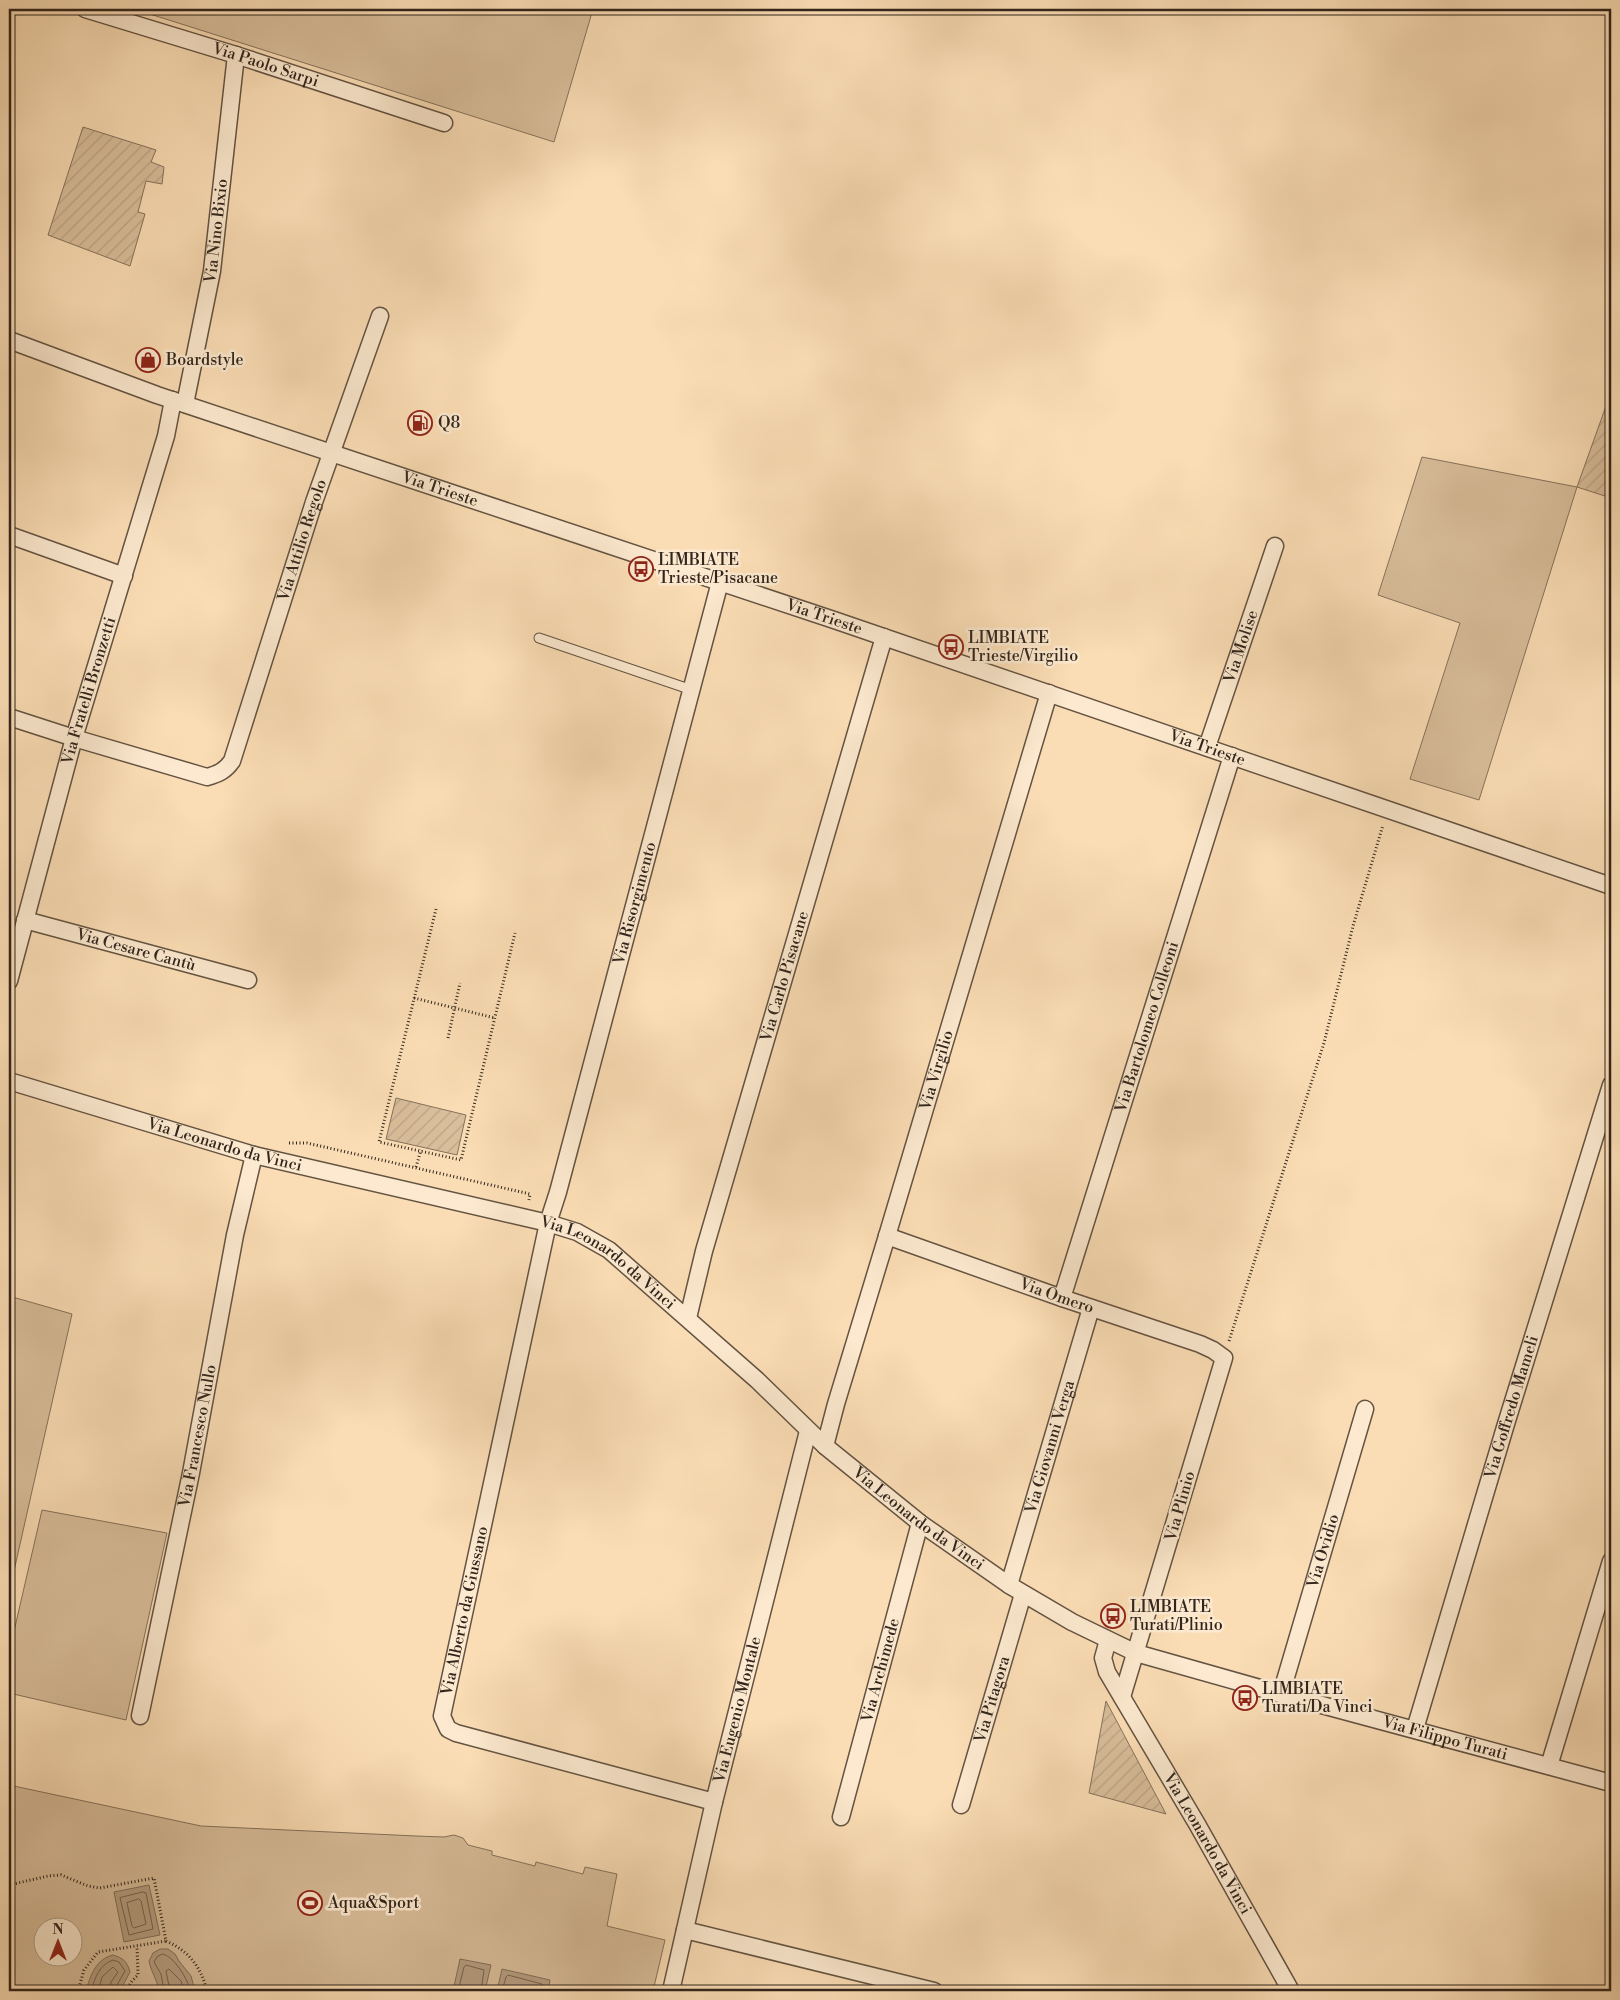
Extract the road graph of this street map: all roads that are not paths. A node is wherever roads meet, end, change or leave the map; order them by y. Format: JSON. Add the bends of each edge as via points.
{"nodes":[{"id":1,"x":84,"y":9,"type":"edge"},
{"id":2,"x":236,"y":54,"type":"junction"},
{"id":3,"x":444,"y":123,"type":"dead end"},
{"id":4,"x":380,"y":316,"type":"dead end"},
{"id":5,"x":9,"y":340,"type":"edge"},
{"id":6,"x":179,"y":402,"type":"junction"},
{"id":7,"x":331,"y":452,"type":"junction"},
{"id":8,"x":9,"y":535,"type":"edge"},
{"id":9,"x":1275,"y":546,"type":"dead end"},
{"id":10,"x":124,"y":576,"type":"junction"},
{"id":11,"x":720,"y":582,"type":"junction"},
{"id":12,"x":884,"y":637,"type":"junction"},
{"id":13,"x":539,"y":638,"type":"dead end"},
{"id":14,"x":692,"y":690,"type":"junction"},
{"id":15,"x":1049,"y":693,"type":"junction"},
{"id":16,"x":9,"y":717,"type":"edge"},
{"id":17,"x":74,"y":738,"type":"junction"},
{"id":18,"x":1207,"y":747,"type":"junction"},
{"id":19,"x":1232,"y":756,"type":"junction"},
{"id":20,"x":1611,"y":886,"type":"edge"},
{"id":21,"x":26,"y":920,"type":"junction"},
{"id":22,"x":248,"y":980,"type":"dead end"},
{"id":23,"x":9,"y":981,"type":"edge"},
{"id":24,"x":9,"y":1081,"type":"edge"},
{"id":25,"x":1611,"y":1085,"type":"edge"},
{"id":26,"x":254,"y":1154,"type":"junction"},
{"id":27,"x":548,"y":1223,"type":"junction"},
{"id":28,"x":888,"y":1236,"type":"junction"},
{"id":29,"x":1062,"y":1298,"type":"junction"},
{"id":30,"x":1091,"y":1308,"type":"junction"},
{"id":31,"x":688,"y":1318,"type":"junction"},
{"id":32,"x":1224,"y":1358,"type":"joint"},
{"id":33,"x":1365,"y":1409,"type":"dead end"},
{"id":34,"x":808,"y":1431,"type":"junction"},
{"id":35,"x":825,"y":1446,"type":"junction"},
{"id":36,"x":920,"y":1524,"type":"junction"},
{"id":37,"x":1611,"y":1561,"type":"edge"},
{"id":38,"x":1016,"y":1589,"type":"junction"},
{"id":39,"x":1108,"y":1640,"type":"junction"},
{"id":40,"x":1136,"y":1653,"type":"junction"},
{"id":41,"x":1281,"y":1694,"type":"junction"},
{"id":42,"x":1122,"y":1697,"type":"junction"},
{"id":43,"x":140,"y":1716,"type":"dead end"},
{"id":44,"x":1415,"y":1729,"type":"junction"},
{"id":45,"x":1549,"y":1766,"type":"junction"},
{"id":46,"x":1611,"y":1783,"type":"edge"},
{"id":47,"x":714,"y":1802,"type":"junction"},
{"id":48,"x":961,"y":1805,"type":"dead end"},
{"id":49,"x":841,"y":1817,"type":"dead end"},
{"id":50,"x":685,"y":1930,"type":"junction"},
{"id":51,"x":886,"y":1985,"type":"edge"},
{"id":52,"x":671,"y":1991,"type":"edge"},
{"id":53,"x":934,"y":1991,"type":"edge"},
{"id":54,"x":1291,"y":1991,"type":"edge"}],
"edges":[{"from":1,"to":2,"type":"street","name":"Via Paolo Sarpi"},
{"from":2,"to":3,"type":"street","name":"Via Paolo Sarpi"},
{"from":2,"to":6,"type":"street","name":"Via Nino Bixio","via":[[212,271]]},
{"from":4,"to":7,"type":"street","name":"Via Attilio Regolo"},
{"from":5,"to":6,"type":"street","name":"Via Trieste"},
{"from":6,"to":7,"type":"street","name":"Via Trieste"},
{"from":6,"to":10,"type":"street","name":"Via Fratelli Bronzetti"},
{"from":7,"to":11,"type":"street","name":"Via Trieste"},
{"from":7,"to":17,"type":"street","name":"Via Attilio Regolo","via":[[228,767],[207,777]]},
{"from":8,"to":10,"type":"street"},
{"from":9,"to":18,"type":"street","name":"Via Molise"},
{"from":10,"to":17,"type":"street","name":"Via Fratelli Bronzetti"},
{"from":11,"to":12,"type":"street","name":"Via Trieste"},
{"from":11,"to":14,"type":"street","name":"Via Risorgimento"},
{"from":12,"to":15,"type":"street","name":"Via Trieste"},
{"from":12,"to":31,"type":"street","name":"Via Carlo Pisacane","via":[[707,1241]]},
{"from":13,"to":14,"type":"lane"},
{"from":14,"to":27,"type":"street","name":"Via Risorgimento"},
{"from":15,"to":18,"type":"street","name":"Via Trieste"},
{"from":15,"to":28,"type":"street","name":"Via Virgilio"},
{"from":16,"to":17,"type":"street"},
{"from":17,"to":21,"type":"street","name":"Via Fratelli Bronzetti"},
{"from":18,"to":19,"type":"street","name":"Via Trieste"},
{"from":19,"to":20,"type":"street","name":"Via Trieste"},
{"from":19,"to":29,"type":"street","name":"Via Bartolomeo Colleoni"},
{"from":21,"to":22,"type":"street","name":"Via Cesare Cantù"},
{"from":21,"to":23,"type":"street","name":"Via Fratelli Bronzetti"},
{"from":24,"to":26,"type":"street","name":"Via Leonardo da Vinci"},
{"from":25,"to":44,"type":"street","name":"Via Goffredo Mameli"},
{"from":26,"to":27,"type":"street","name":"Via Leonardo da Vinci"},
{"from":26,"to":43,"type":"street","name":"Via Francesco Nullo","via":[[235,1235]]},
{"from":27,"to":31,"type":"street","name":"Via Leonardo da Vinci","via":[[577,1232],[609,1250]]},
{"from":27,"to":47,"type":"street","name":"Via Alberto da Giussano","via":[[442,1716],[444,1724],[456,1733]]},
{"from":28,"to":29,"type":"street","name":"Via Omero"},
{"from":28,"to":35,"type":"street","name":"Via Virgilio"},
{"from":29,"to":30,"type":"street","name":"Via Omero"},
{"from":30,"to":32,"type":"street","name":"Via Omero","via":[[1200,1344]]},
{"from":30,"to":38,"type":"street","name":"Via Giovanni Verga"},
{"from":31,"to":34,"type":"street","name":"Via Leonardo da Vinci"},
{"from":32,"to":40,"type":"street","name":"Via Plinio"},
{"from":33,"to":41,"type":"street","name":"Via Ovidio"},
{"from":34,"to":35,"type":"street","name":"Via Leonardo da Vinci"},
{"from":34,"to":47,"type":"street","name":"Via Eugenio Montale"},
{"from":35,"to":36,"type":"street","name":"Via Leonardo da Vinci"},
{"from":36,"to":38,"type":"street","name":"Via Leonardo da Vinci"},
{"from":36,"to":49,"type":"street","name":"Via Archimede"},
{"from":37,"to":45,"type":"street"},
{"from":38,"to":39,"type":"street","name":"Via Leonardo da Vinci"},
{"from":38,"to":48,"type":"street","name":"Via Pitagora"},
{"from":39,"to":40,"type":"street","name":"Via Leonardo da Vinci"},
{"from":39,"to":42,"type":"street","name":"Via Leonardo da Vinci","via":[[1104,1663]]},
{"from":40,"to":41,"type":"street","name":"Via Filippo Turati"},
{"from":40,"to":42,"type":"street"},
{"from":41,"to":44,"type":"street","name":"Via Filippo Turati"},
{"from":42,"to":54,"type":"street","name":"Via Leonardo da Vinci"},
{"from":44,"to":45,"type":"street","name":"Via Filippo Turati"},
{"from":45,"to":46,"type":"street","name":"Via Filippo Turati"},
{"from":47,"to":50,"type":"street","name":"Via Eugenio Montale"},
{"from":50,"to":51,"type":"street"},
{"from":50,"to":52,"type":"street","name":"Via Eugenio Montale"},
{"from":51,"to":53,"type":"street"}]}
